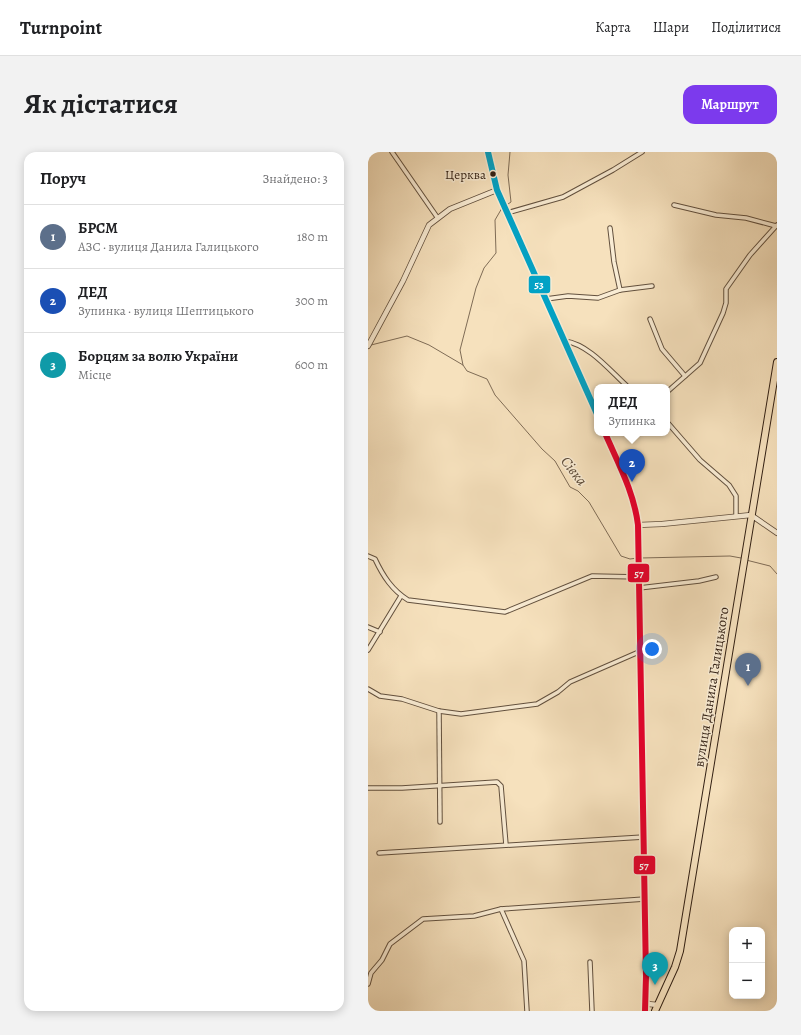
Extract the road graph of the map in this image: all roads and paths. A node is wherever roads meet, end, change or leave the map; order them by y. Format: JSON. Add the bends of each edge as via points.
{"nodes":[{"id":1,"x":392,"y":152,"type":"edge"},
{"id":2,"x":488,"y":152,"type":"edge"},
{"id":3,"x":642,"y":152,"type":"edge"},
{"id":4,"x":497,"y":190,"type":"junction"},
{"id":5,"x":674,"y":205,"type":"dead end"},
{"id":6,"x":507,"y":213,"type":"junction"},
{"id":7,"x":437,"y":217,"type":"junction"},
{"id":8,"x":776,"y":226,"type":"edge"},
{"id":9,"x":610,"y":228,"type":"dead end"},
{"id":10,"x":652,"y":286,"type":"dead end"},
{"id":11,"x":620,"y":290,"type":"junction"},
{"id":12,"x":546,"y":299,"type":"junction"},
{"id":13,"x":650,"y":319,"type":"dead end"},
{"id":14,"x":371,"y":338,"type":"edge"},
{"id":15,"x":565,"y":341,"type":"junction"},
{"id":16,"x":368,"y":346,"type":"edge"},
{"id":17,"x":777,"y":362,"type":"edge"},
{"id":18,"x":685,"y":376,"type":"junction"},
{"id":19,"x":625,"y":384,"type":"edge"},
{"id":20,"x":670,"y":389,"type":"edge"},
{"id":21,"x":594,"y":407,"type":"edge"},
{"id":22,"x":670,"y":425,"type":"edge"},
{"id":23,"x":606,"y":436,"type":"edge"},
{"id":24,"x":751,"y":515,"type":"junction"},
{"id":25,"x":736,"y":516,"type":"junction"},
{"id":26,"x":638,"y":524,"type":"junction"},
{"id":27,"x":777,"y":533,"type":"edge"},
{"id":28,"x":368,"y":556,"type":"edge"},
{"id":29,"x":639,"y":577,"type":"junction"},
{"id":30,"x":716,"y":577,"type":"dead end"},
{"id":31,"x":640,"y":588,"type":"junction"},
{"id":32,"x":401,"y":596,"type":"junction"},
{"id":33,"x":368,"y":627,"type":"edge"},
{"id":34,"x":380,"y":632,"type":"junction"},
{"id":35,"x":368,"y":650,"type":"edge"},
{"id":36,"x":641,"y":651,"type":"junction"},
{"id":37,"x":368,"y":689,"type":"edge"},
{"id":38,"x":439,"y":712,"type":"junction"},
{"id":39,"x":439,"y":786,"type":"junction"},
{"id":40,"x":368,"y":788,"type":"edge"},
{"id":41,"x":440,"y":822,"type":"dead end"},
{"id":42,"x":644,"y":837,"type":"junction"},
{"id":43,"x":506,"y":845,"type":"junction"},
{"id":44,"x":379,"y":853,"type":"dead end"},
{"id":45,"x":645,"y":899,"type":"junction"},
{"id":46,"x":501,"y":909,"type":"junction"},
{"id":47,"x":590,"y":962,"type":"dead end"},
{"id":48,"x":368,"y":984,"type":"edge"},
{"id":49,"x":645,"y":999,"type":"junction"},
{"id":50,"x":658,"y":1005,"type":"junction"},
{"id":51,"x":527,"y":1011,"type":"edge"},
{"id":52,"x":592,"y":1011,"type":"edge"},
{"id":53,"x":645,"y":1011,"type":"edge"},
{"id":54,"x":655,"y":1011,"type":"edge"}],
"edges":[{"from":1,"to":7,"type":"street"},
{"from":2,"to":4,"type":"street"},
{"from":3,"to":6,"type":"street","via":[[563,196]]},
{"from":4,"to":6,"type":"street"},
{"from":4,"to":7,"type":"street","via":[[458,204]]},
{"from":5,"to":8,"type":"street"},
{"from":6,"to":12,"type":"street"},
{"from":7,"to":14,"type":"street","via":[[429,225],[403,281]]},
{"from":8,"to":18,"type":"street","via":[[750,255],[726,289],[726,303],[713,337],[700,363]]},
{"from":9,"to":11,"type":"street"},
{"from":10,"to":11,"type":"street"},
{"from":11,"to":12,"type":"street","via":[[598,298],[568,296]]},
{"from":12,"to":15,"type":"street"},
{"from":13,"to":18,"type":"street","via":[[662,349]]},
{"from":14,"to":16,"type":"street"},
{"from":15,"to":19,"type":"street","via":[[583,347]]},
{"from":15,"to":21,"type":"street"},
{"from":17,"to":24,"type":"main road","name":"вулиця Данила Галицького"},
{"from":18,"to":20,"type":"street"},
{"from":22,"to":25,"type":"street","via":[[700,460],[729,485],[736,496]]},
{"from":23,"to":26,"type":"street","via":[[631,492]]},
{"from":24,"to":25,"type":"street"},
{"from":24,"to":27,"type":"street"},
{"from":24,"to":50,"type":"main road","name":"вулиця Данила Галицького","via":[[680,952]]},
{"from":25,"to":26,"type":"street"},
{"from":26,"to":29,"type":"street"},
{"from":28,"to":32,"type":"street","via":[[376,559],[382,576]]},
{"from":29,"to":31,"type":"street"},
{"from":29,"to":32,"type":"street","via":[[592,576],[505,612],[408,600]]},
{"from":30,"to":31,"type":"street"},
{"from":31,"to":36,"type":"street"},
{"from":32,"to":34,"type":"street"},
{"from":33,"to":34,"type":"street"},
{"from":34,"to":35,"type":"street"},
{"from":36,"to":38,"type":"street","via":[[570,682],[537,704],[461,714]]},
{"from":36,"to":42,"type":"street"},
{"from":37,"to":38,"type":"street","via":[[380,696],[402,699]]},
{"from":38,"to":39,"type":"street"},
{"from":39,"to":40,"type":"street"},
{"from":39,"to":41,"type":"street"},
{"from":39,"to":43,"type":"street","via":[[497,782],[501,786]]},
{"from":42,"to":43,"type":"street"},
{"from":42,"to":45,"type":"street"},
{"from":43,"to":44,"type":"street"},
{"from":45,"to":46,"type":"street"},
{"from":45,"to":49,"type":"street"},
{"from":46,"to":48,"type":"street","via":[[474,916],[423,919],[390,944],[382,960],[371,973]]},
{"from":46,"to":51,"type":"street","via":[[524,961]]},
{"from":47,"to":52,"type":"street"},
{"from":49,"to":50,"type":"street","via":[[648,1004]]},
{"from":49,"to":53,"type":"street"},
{"from":50,"to":54,"type":"main road","name":"вулиця Данила Галицького"}]}
